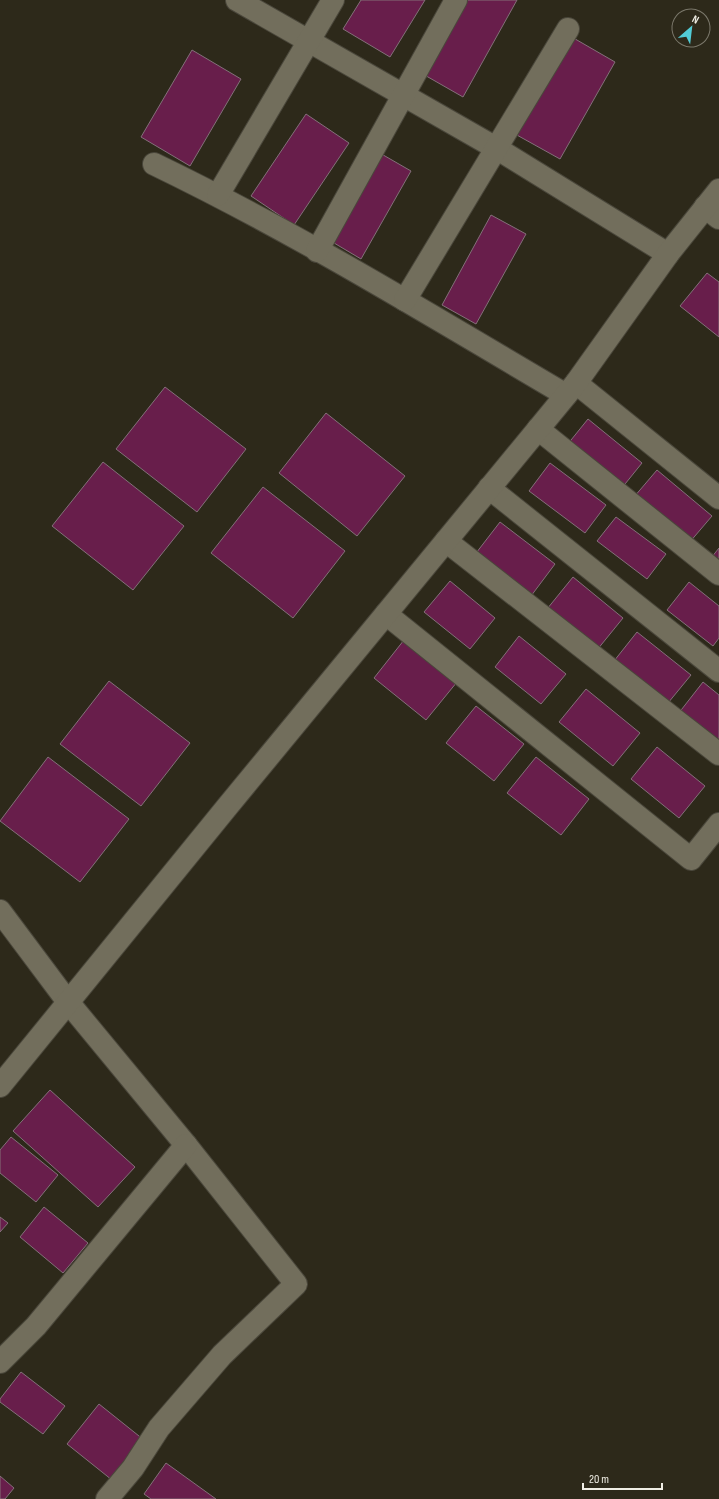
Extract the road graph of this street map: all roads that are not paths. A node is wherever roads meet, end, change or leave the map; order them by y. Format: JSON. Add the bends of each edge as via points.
{"nodes":[{"id":1,"x":237,"y":0,"type":"edge"},
{"id":2,"x":333,"y":0,"type":"edge"},
{"id":3,"x":456,"y":0,"type":"edge"},
{"id":4,"x":568,"y":29,"type":"dead end"},
{"id":5,"x":309,"y":41,"type":"junction"},
{"id":6,"x":404,"y":95,"type":"junction"},
{"id":7,"x":496,"y":148,"type":"junction"},
{"id":8,"x":154,"y":164,"type":"dead end"},
{"id":9,"x":719,"y":190,"type":"edge"},
{"id":10,"x":218,"y":195,"type":"junction"},
{"id":11,"x":712,"y":212,"type":"edge"},
{"id":12,"x":317,"y":251,"type":"junction"},
{"id":13,"x":668,"y":254,"type":"junction"},
{"id":14,"x":405,"y":300,"type":"junction"},
{"id":15,"x":571,"y":389,"type":"junction"},
{"id":16,"x":538,"y":429,"type":"junction"},
{"id":17,"x":489,"y":488,"type":"junction"},
{"id":18,"x":719,"y":498,"type":"edge"},
{"id":19,"x":446,"y":541,"type":"junction"},
{"id":20,"x":719,"y":574,"type":"edge"},
{"id":21,"x":386,"y":614,"type":"junction"},
{"id":22,"x":719,"y":671,"type":"edge"},
{"id":23,"x":719,"y":754,"type":"edge"},
{"id":24,"x":719,"y":824,"type":"edge"},
{"id":25,"x":0,"y":911,"type":"edge"},
{"id":26,"x":68,"y":1002,"type":"junction"},
{"id":27,"x":0,"y":1086,"type":"edge"},
{"id":28,"x":186,"y":1145,"type":"junction"},
{"id":29,"x":0,"y":1362,"type":"edge"},
{"id":30,"x":107,"y":1499,"type":"edge"}],
"edges":[{"from":1,"to":5,"type":"street"},
{"from":2,"to":5,"type":"street"},
{"from":3,"to":6,"type":"street"},
{"from":4,"to":7,"type":"street"},
{"from":5,"to":6,"type":"street"},
{"from":5,"to":10,"type":"street"},
{"from":6,"to":7,"type":"street"},
{"from":6,"to":12,"type":"street"},
{"from":7,"to":13,"type":"street"},
{"from":7,"to":14,"type":"street"},
{"from":8,"to":10,"type":"street"},
{"from":9,"to":11,"type":"street"},
{"from":10,"to":12,"type":"street"},
{"from":11,"to":13,"type":"street"},
{"from":12,"to":14,"type":"street"},
{"from":13,"to":15,"type":"street"},
{"from":14,"to":15,"type":"street"},
{"from":15,"to":16,"type":"street"},
{"from":15,"to":18,"type":"street"},
{"from":16,"to":17,"type":"street"},
{"from":16,"to":20,"type":"street"},
{"from":17,"to":19,"type":"street"},
{"from":17,"to":22,"type":"street"},
{"from":19,"to":21,"type":"street"},
{"from":19,"to":23,"type":"street"},
{"from":21,"to":24,"type":"street","via":[[690,859]]},
{"from":21,"to":26,"type":"street"},
{"from":25,"to":26,"type":"street"},
{"from":26,"to":27,"type":"street"},
{"from":26,"to":28,"type":"street"},
{"from":28,"to":29,"type":"street","via":[[36,1326]]},
{"from":28,"to":30,"type":"street","via":[[296,1284],[222,1355],[159,1428],[133,1468]]}]}
